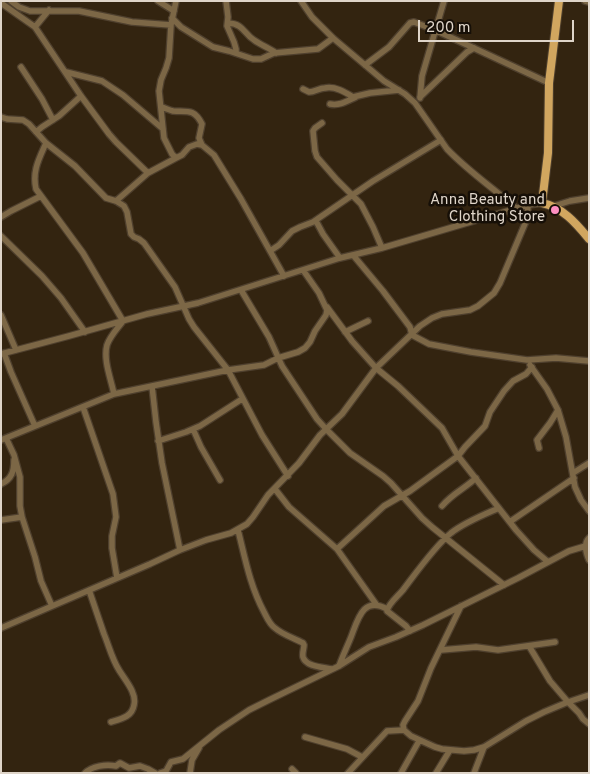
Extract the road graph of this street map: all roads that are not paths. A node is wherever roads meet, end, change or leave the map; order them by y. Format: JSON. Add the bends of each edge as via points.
{"nodes":[{"id":1,"x":11,"y":1,"type":"edge"},
{"id":2,"x":158,"y":1,"type":"edge"},
{"id":3,"x":176,"y":1,"type":"edge"},
{"id":4,"x":226,"y":1,"type":"edge"},
{"id":5,"x":301,"y":1,"type":"edge"},
{"id":6,"x":444,"y":1,"type":"edge"},
{"id":7,"x":559,"y":1,"type":"edge"},
{"id":8,"x":1,"y":3,"type":"edge"},
{"id":9,"x":49,"y":10,"type":"junction"},
{"id":10,"x":174,"y":11,"type":"junction"},
{"id":11,"x":172,"y":18,"type":"junction"},
{"id":12,"x":228,"y":22,"type":"junction"},
{"id":13,"x":171,"y":25,"type":"junction"},
{"id":14,"x":35,"y":27,"type":"junction"},
{"id":15,"x":435,"y":30,"type":"junction"},
{"id":16,"x":333,"y":38,"type":"junction"},
{"id":17,"x":474,"y":48,"type":"junction"},
{"id":18,"x":276,"y":53,"type":"junction"},
{"id":19,"x":236,"y":54,"type":"junction"},
{"id":20,"x":365,"y":65,"type":"junction"},
{"id":21,"x":21,"y":67,"type":"dead end"},
{"id":22,"x":66,"y":72,"type":"junction"},
{"id":23,"x":550,"y":83,"type":"junction"},
{"id":24,"x":303,"y":90,"type":"dead end"},
{"id":25,"x":398,"y":90,"type":"junction"},
{"id":26,"x":81,"y":96,"type":"junction"},
{"id":27,"x":356,"y":97,"type":"junction"},
{"id":28,"x":420,"y":98,"type":"junction"},
{"id":29,"x":415,"y":103,"type":"junction"},
{"id":30,"x":330,"y":104,"type":"dead end"},
{"id":31,"x":161,"y":107,"type":"junction"},
{"id":32,"x":1,"y":117,"type":"edge"},
{"id":33,"x":53,"y":120,"type":"junction"},
{"id":34,"x":322,"y":123,"type":"dead end"},
{"id":35,"x":163,"y":129,"type":"junction"},
{"id":36,"x":36,"y":132,"type":"junction"},
{"id":37,"x":441,"y":140,"type":"junction"},
{"id":38,"x":46,"y":144,"type":"junction"},
{"id":39,"x":202,"y":145,"type":"junction"},
{"id":40,"x":176,"y":158,"type":"junction"},
{"id":41,"x":148,"y":173,"type":"junction"},
{"id":42,"x":352,"y":195,"type":"junction"},
{"id":43,"x":41,"y":196,"type":"junction"},
{"id":44,"x":589,"y":198,"type":"edge"},
{"id":45,"x":116,"y":201,"type":"junction"},
{"id":46,"x":542,"y":203,"type":"junction"},
{"id":47,"x":528,"y":205,"type":"junction"},
{"id":48,"x":554,"y":206,"type":"junction"},
{"id":49,"x":516,"y":208,"type":"junction"},
{"id":50,"x":1,"y":217,"type":"edge"},
{"id":51,"x":316,"y":221,"type":"junction"},
{"id":52,"x":1,"y":236,"type":"edge"},
{"id":53,"x":589,"y":238,"type":"edge"},
{"id":54,"x":382,"y":248,"type":"junction"},
{"id":55,"x":270,"y":251,"type":"junction"},
{"id":56,"x":353,"y":255,"type":"junction"},
{"id":57,"x":340,"y":258,"type":"junction"},
{"id":58,"x":303,"y":270,"type":"junction"},
{"id":59,"x":284,"y":276,"type":"junction"},
{"id":60,"x":241,"y":290,"type":"junction"},
{"id":61,"x":183,"y":306,"type":"junction"},
{"id":62,"x":327,"y":306,"type":"junction"},
{"id":63,"x":1,"y":315,"type":"edge"},
{"id":64,"x":368,"y":320,"type":"dead end"},
{"id":65,"x":123,"y":321,"type":"junction"},
{"id":66,"x":86,"y":332,"type":"junction"},
{"id":67,"x":345,"y":332,"type":"junction"},
{"id":68,"x":412,"y":335,"type":"junction"},
{"id":69,"x":16,"y":350,"type":"junction"},
{"id":70,"x":3,"y":353,"type":"edge"},
{"id":71,"x":278,"y":358,"type":"junction"},
{"id":72,"x":527,"y":360,"type":"junction"},
{"id":73,"x":589,"y":361,"type":"edge"},
{"id":74,"x":532,"y":367,"type":"junction"},
{"id":75,"x":376,"y":368,"type":"junction"},
{"id":76,"x":228,"y":370,"type":"junction"},
{"id":77,"x":152,"y":386,"type":"junction"},
{"id":78,"x":114,"y":394,"type":"junction"},
{"id":79,"x":242,"y":399,"type":"junction"},
{"id":80,"x":83,"y":407,"type":"junction"},
{"id":81,"x":558,"y":410,"type":"junction"},
{"id":82,"x":36,"y":426,"type":"junction"},
{"id":83,"x":193,"y":429,"type":"junction"},
{"id":84,"x":326,"y":429,"type":"junction"},
{"id":85,"x":4,"y":439,"type":"edge"},
{"id":86,"x":158,"y":441,"type":"junction"},
{"id":87,"x":540,"y":448,"type":"dead end"},
{"id":88,"x":14,"y":455,"type":"junction"},
{"id":89,"x":458,"y":456,"type":"junction"},
{"id":90,"x":589,"y":463,"type":"edge"},
{"id":91,"x":288,"y":476,"type":"junction"},
{"id":92,"x":573,"y":476,"type":"junction"},
{"id":93,"x":476,"y":478,"type":"junction"},
{"id":94,"x":220,"y":480,"type":"dead end"},
{"id":95,"x":1,"y":484,"type":"edge"},
{"id":96,"x":275,"y":489,"type":"junction"},
{"id":97,"x":403,"y":495,"type":"junction"},
{"id":98,"x":442,"y":506,"type":"dead end"},
{"id":99,"x":499,"y":508,"type":"junction"},
{"id":100,"x":589,"y":512,"type":"edge"},
{"id":101,"x":22,"y":518,"type":"junction"},
{"id":102,"x":1,"y":520,"type":"edge"},
{"id":103,"x":511,"y":521,"type":"junction"},
{"id":104,"x":238,"y":530,"type":"junction"},
{"id":105,"x":445,"y":538,"type":"junction"},
{"id":106,"x":589,"y":538,"type":"edge"},
{"id":107,"x":587,"y":545,"type":"edge"},
{"id":108,"x":338,"y":549,"type":"junction"},
{"id":109,"x":180,"y":550,"type":"junction"},
{"id":110,"x":589,"y":560,"type":"edge"},
{"id":111,"x":547,"y":562,"type":"junction"},
{"id":112,"x":117,"y":578,"type":"junction"},
{"id":113,"x":504,"y":585,"type":"junction"},
{"id":114,"x":89,"y":590,"type":"junction"},
{"id":115,"x":376,"y":604,"type":"junction"},
{"id":116,"x":52,"y":606,"type":"junction"},
{"id":117,"x":461,"y":606,"type":"junction"},
{"id":118,"x":387,"y":609,"type":"junction"},
{"id":119,"x":1,"y":628,"type":"edge"},
{"id":120,"x":410,"y":631,"type":"junction"},
{"id":121,"x":555,"y":642,"type":"dead end"},
{"id":122,"x":529,"y":646,"type":"junction"},
{"id":123,"x":441,"y":650,"type":"junction"},
{"id":124,"x":339,"y":666,"type":"junction"},
{"id":125,"x":333,"y":669,"type":"junction"},
{"id":126,"x":589,"y":695,"type":"edge"},
{"id":127,"x":568,"y":702,"type":"junction"},
{"id":128,"x":111,"y":722,"type":"dead end"},
{"id":129,"x":589,"y":724,"type":"edge"},
{"id":130,"x":404,"y":730,"type":"junction"},
{"id":131,"x":304,"y":737,"type":"dead end"},
{"id":132,"x":419,"y":740,"type":"junction"},
{"id":133,"x":202,"y":744,"type":"junction"},
{"id":134,"x":484,"y":747,"type":"junction"},
{"id":135,"x":450,"y":750,"type":"junction"},
{"id":136,"x":362,"y":757,"type":"junction"},
{"id":137,"x":85,"y":773,"type":"edge"},
{"id":138,"x":155,"y":773,"type":"edge"},
{"id":139,"x":160,"y":773,"type":"edge"},
{"id":140,"x":190,"y":773,"type":"edge"},
{"id":141,"x":348,"y":773,"type":"edge"},
{"id":142,"x":402,"y":773,"type":"edge"},
{"id":143,"x":436,"y":773,"type":"edge"},
{"id":144,"x":474,"y":773,"type":"edge"}],
"edges":[{"from":1,"to":9,"type":"street","via":[[24,10]]},
{"from":2,"to":10,"type":"street"},
{"from":3,"to":10,"type":"street"},
{"from":4,"to":12,"type":"street"},
{"from":5,"to":16,"type":"street"},
{"from":6,"to":15,"type":"street"},
{"from":7,"to":23,"type":"main road"},
{"from":8,"to":14,"type":"street"},
{"from":9,"to":13,"type":"street","via":[[79,11],[132,22]]},
{"from":9,"to":14,"type":"street"},
{"from":10,"to":11,"type":"street"},
{"from":11,"to":13,"type":"street"},
{"from":11,"to":19,"type":"street","via":[[200,40]]},
{"from":12,"to":18,"type":"street","via":[[240,26],[253,39]]},
{"from":12,"to":19,"type":"street"},
{"from":13,"to":31,"type":"street","via":[[169,58],[159,91]]},
{"from":14,"to":22,"type":"street"},
{"from":15,"to":17,"type":"street"},
{"from":15,"to":20,"type":"street","via":[[410,23],[389,47]]},
{"from":15,"to":28,"type":"street","via":[[422,76]]},
{"from":16,"to":18,"type":"street","via":[[318,49]]},
{"from":16,"to":20,"type":"street"},
{"from":17,"to":23,"type":"street"},
{"from":17,"to":28,"type":"street"},
{"from":18,"to":19,"type":"street","via":[[257,60]]},
{"from":20,"to":25,"type":"street"},
{"from":21,"to":33,"type":"street"},
{"from":22,"to":26,"type":"street"},
{"from":22,"to":35,"type":"street","via":[[102,80]]},
{"from":23,"to":46,"type":"main road","via":[[548,153]]},
{"from":24,"to":27,"type":"street","via":[[332,88]]},
{"from":25,"to":27,"type":"street"},
{"from":25,"to":29,"type":"street"},
{"from":26,"to":33,"type":"street"},
{"from":26,"to":41,"type":"street","via":[[116,142]]},
{"from":27,"to":30,"type":"street","via":[[342,104]]},
{"from":28,"to":29,"type":"street"},
{"from":29,"to":37,"type":"street"},
{"from":31,"to":35,"type":"street"},
{"from":31,"to":39,"type":"street","via":[[197,116],[202,124],[199,138]]},
{"from":32,"to":36,"type":"street","via":[[23,120]]},
{"from":33,"to":36,"type":"street"},
{"from":34,"to":42,"type":"street","via":[[313,131],[316,155]]},
{"from":35,"to":40,"type":"street","via":[[165,142]]},
{"from":36,"to":38,"type":"street"},
{"from":37,"to":42,"type":"street"},
{"from":37,"to":49,"type":"street","via":[[464,166]]},
{"from":38,"to":43,"type":"street","via":[[34,179]]},
{"from":38,"to":45,"type":"street","via":[[75,166],[106,198]]},
{"from":39,"to":40,"type":"street","via":[[192,146]]},
{"from":39,"to":55,"type":"street","via":[[222,167]]},
{"from":40,"to":41,"type":"street"},
{"from":41,"to":45,"type":"street"},
{"from":42,"to":51,"type":"street"},
{"from":42,"to":54,"type":"street","via":[[366,211]]},
{"from":43,"to":50,"type":"street"},
{"from":43,"to":65,"type":"street","via":[[83,253]]},
{"from":44,"to":48,"type":"street"},
{"from":45,"to":61,"type":"street","via":[[126,208],[131,234],[142,241],[156,259]]},
{"from":46,"to":47,"type":"street"},
{"from":46,"to":48,"type":"main road"},
{"from":47,"to":49,"type":"street"},
{"from":47,"to":68,"type":"street","via":[[524,226],[494,293],[470,310],[432,318]]},
{"from":48,"to":53,"type":"main road"},
{"from":49,"to":54,"type":"street"},
{"from":51,"to":55,"type":"street","via":[[292,231]]},
{"from":51,"to":57,"type":"street"},
{"from":52,"to":66,"type":"street","via":[[42,276]]},
{"from":54,"to":56,"type":"street"},
{"from":55,"to":59,"type":"street"},
{"from":56,"to":57,"type":"street"},
{"from":56,"to":68,"type":"street","via":[[410,327]]},
{"from":57,"to":58,"type":"street"},
{"from":58,"to":59,"type":"street"},
{"from":58,"to":62,"type":"street"},
{"from":59,"to":60,"type":"street"},
{"from":60,"to":61,"type":"street"},
{"from":60,"to":71,"type":"street","via":[[267,332]]},
{"from":61,"to":65,"type":"street"},
{"from":61,"to":76,"type":"street","via":[[194,327]]},
{"from":62,"to":67,"type":"street"},
{"from":62,"to":71,"type":"street","via":[[326,315],[308,345]]},
{"from":63,"to":69,"type":"street"},
{"from":64,"to":67,"type":"street"},
{"from":65,"to":66,"type":"street"},
{"from":65,"to":78,"type":"street","via":[[110,339],[106,352]]},
{"from":66,"to":69,"type":"street"},
{"from":67,"to":75,"type":"street"},
{"from":68,"to":72,"type":"street","via":[[438,346]]},
{"from":68,"to":75,"type":"street"},
{"from":69,"to":70,"type":"street"},
{"from":70,"to":82,"type":"street"},
{"from":71,"to":76,"type":"street","via":[[264,365]]},
{"from":71,"to":84,"type":"street"},
{"from":72,"to":73,"type":"street"},
{"from":72,"to":74,"type":"street"},
{"from":74,"to":81,"type":"street"},
{"from":74,"to":89,"type":"street","via":[[504,391],[485,426]]},
{"from":75,"to":84,"type":"street","via":[[342,414]]},
{"from":75,"to":89,"type":"street","via":[[442,428]]},
{"from":76,"to":77,"type":"street"},
{"from":76,"to":79,"type":"street"},
{"from":77,"to":78,"type":"street"},
{"from":77,"to":86,"type":"street"},
{"from":78,"to":80,"type":"street"},
{"from":79,"to":83,"type":"street"},
{"from":79,"to":91,"type":"street"},
{"from":80,"to":82,"type":"street"},
{"from":80,"to":112,"type":"street","via":[[113,494],[116,517],[112,548]]},
{"from":81,"to":87,"type":"street","via":[[537,440]]},
{"from":81,"to":92,"type":"street"},
{"from":82,"to":85,"type":"street"},
{"from":83,"to":86,"type":"street"},
{"from":83,"to":94,"type":"street"},
{"from":84,"to":91,"type":"street"},
{"from":84,"to":97,"type":"street"},
{"from":85,"to":88,"type":"street"},
{"from":86,"to":109,"type":"street"},
{"from":88,"to":95,"type":"street","via":[[11,476]]},
{"from":88,"to":101,"type":"street","via":[[20,477]]},
{"from":89,"to":93,"type":"street"},
{"from":89,"to":97,"type":"street"},
{"from":90,"to":92,"type":"street"},
{"from":91,"to":96,"type":"street"},
{"from":92,"to":100,"type":"street","via":[[577,494]]},
{"from":92,"to":103,"type":"street"},
{"from":93,"to":98,"type":"street"},
{"from":93,"to":99,"type":"street"},
{"from":96,"to":104,"type":"street"},
{"from":96,"to":108,"type":"street","via":[[289,507]]},
{"from":97,"to":105,"type":"street"},
{"from":97,"to":108,"type":"street","via":[[384,506]]},
{"from":99,"to":103,"type":"street"},
{"from":99,"to":105,"type":"street","via":[[472,520]]},
{"from":101,"to":102,"type":"street"},
{"from":101,"to":116,"type":"street"},
{"from":103,"to":111,"type":"street"},
{"from":104,"to":109,"type":"street"},
{"from":104,"to":125,"type":"street","via":[[251,582],[271,624],[303,643],[305,661]]},
{"from":105,"to":113,"type":"street"},
{"from":105,"to":118,"type":"street"},
{"from":106,"to":107,"type":"street","via":[[585,542]]},
{"from":107,"to":110,"type":"street"},
{"from":107,"to":111,"type":"street"},
{"from":108,"to":115,"type":"street"},
{"from":109,"to":112,"type":"street"},
{"from":111,"to":113,"type":"street"},
{"from":112,"to":114,"type":"street"},
{"from":113,"to":117,"type":"street"},
{"from":114,"to":116,"type":"street"},
{"from":114,"to":128,"type":"street","via":[[110,652],[135,699],[127,716]]},
{"from":115,"to":118,"type":"street"},
{"from":115,"to":124,"type":"street","via":[[364,610],[356,620]]},
{"from":116,"to":119,"type":"street"},
{"from":117,"to":120,"type":"street"},
{"from":117,"to":123,"type":"street"},
{"from":118,"to":120,"type":"street"},
{"from":120,"to":124,"type":"street","via":[[368,647]]},
{"from":121,"to":122,"type":"street"},
{"from":122,"to":123,"type":"street"},
{"from":122,"to":127,"type":"street","via":[[550,681]]},
{"from":123,"to":130,"type":"street","via":[[418,701],[403,725]]},
{"from":124,"to":125,"type":"street"},
{"from":125,"to":133,"type":"street","via":[[249,710]]},
{"from":126,"to":127,"type":"street"},
{"from":127,"to":129,"type":"street"},
{"from":127,"to":134,"type":"street","via":[[526,721]]},
{"from":130,"to":132,"type":"street"},
{"from":130,"to":136,"type":"street","via":[[387,731]]},
{"from":131,"to":136,"type":"street","via":[[327,742]]},
{"from":132,"to":135,"type":"street"},
{"from":132,"to":142,"type":"street"},
{"from":133,"to":139,"type":"street","via":[[183,759],[171,762],[166,771]]},
{"from":133,"to":140,"type":"street","via":[[192,760]]},
{"from":134,"to":135,"type":"street"},
{"from":134,"to":144,"type":"street"},
{"from":135,"to":143,"type":"street"},
{"from":136,"to":141,"type":"street"},
{"from":137,"to":138,"type":"street","via":[[91,768],[120,763]]}]}
